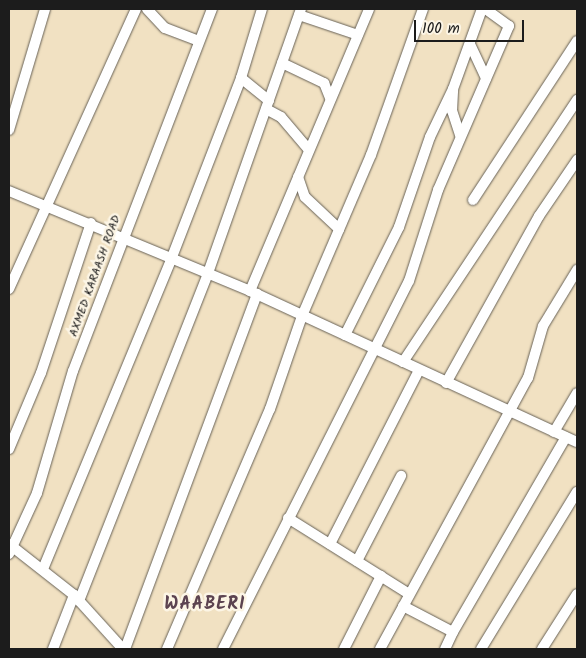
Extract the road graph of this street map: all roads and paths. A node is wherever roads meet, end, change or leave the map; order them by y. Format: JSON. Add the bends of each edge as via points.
{"nodes":[{"id":1,"x":45,"y":9,"type":"edge"},
{"id":2,"x":136,"y":9,"type":"edge"},
{"id":3,"x":147,"y":9,"type":"edge"},
{"id":4,"x":212,"y":9,"type":"edge"},
{"id":5,"x":262,"y":9,"type":"edge"},
{"id":6,"x":369,"y":9,"type":"edge"},
{"id":7,"x":423,"y":9,"type":"edge"},
{"id":8,"x":482,"y":9,"type":"edge"},
{"id":9,"x":486,"y":9,"type":"edge"},
{"id":10,"x":300,"y":12,"type":"edge"},
{"id":11,"x":358,"y":35,"type":"junction"},
{"id":12,"x":199,"y":41,"type":"junction"},
{"id":13,"x":577,"y":41,"type":"edge"},
{"id":14,"x":470,"y":44,"type":"junction"},
{"id":15,"x":282,"y":63,"type":"junction"},
{"id":16,"x":241,"y":78,"type":"junction"},
{"id":17,"x":486,"y":78,"type":"junction"},
{"id":18,"x":453,"y":89,"type":"junction"},
{"id":19,"x":330,"y":98,"type":"junction"},
{"id":20,"x":577,"y":100,"type":"edge"},
{"id":21,"x":268,"y":105,"type":"junction"},
{"id":22,"x":9,"y":130,"type":"edge"},
{"id":23,"x":460,"y":135,"type":"junction"},
{"id":24,"x":309,"y":150,"type":"junction"},
{"id":25,"x":577,"y":160,"type":"edge"},
{"id":26,"x":298,"y":177,"type":"junction"},
{"id":27,"x":9,"y":191,"type":"edge"},
{"id":28,"x":473,"y":200,"type":"dead end"},
{"id":29,"x":46,"y":206,"type":"junction"},
{"id":30,"x":91,"y":223,"type":"junction"},
{"id":31,"x":339,"y":229,"type":"junction"},
{"id":32,"x":124,"y":236,"type":"junction"},
{"id":33,"x":172,"y":257,"type":"junction"},
{"id":34,"x":577,"y":270,"type":"edge"},
{"id":35,"x":208,"y":273,"type":"junction"},
{"id":36,"x":9,"y":289,"type":"edge"},
{"id":37,"x":253,"y":293,"type":"junction"},
{"id":38,"x":302,"y":316,"type":"junction"},
{"id":39,"x":345,"y":335,"type":"junction"},
{"id":40,"x":374,"y":350,"type":"junction"},
{"id":41,"x":402,"y":362,"type":"junction"},
{"id":42,"x":419,"y":370,"type":"junction"},
{"id":43,"x":446,"y":383,"type":"junction"},
{"id":44,"x":577,"y":393,"type":"edge"},
{"id":45,"x":508,"y":411,"type":"junction"},
{"id":46,"x":554,"y":432,"type":"junction"},
{"id":47,"x":566,"y":437,"type":"junction"},
{"id":48,"x":577,"y":442,"type":"edge"},
{"id":49,"x":9,"y":449,"type":"edge"},
{"id":50,"x":401,"y":476,"type":"dead end"},
{"id":51,"x":577,"y":492,"type":"edge"},
{"id":52,"x":288,"y":518,"type":"junction"},
{"id":53,"x":330,"y":544,"type":"junction"},
{"id":54,"x":10,"y":548,"type":"edge"},
{"id":55,"x":356,"y":561,"type":"junction"},
{"id":56,"x":43,"y":569,"type":"junction"},
{"id":57,"x":381,"y":576,"type":"junction"},
{"id":58,"x":409,"y":594,"type":"junction"},
{"id":59,"x":577,"y":594,"type":"edge"},
{"id":60,"x":76,"y":598,"type":"junction"},
{"id":61,"x":403,"y":606,"type":"junction"},
{"id":62,"x":453,"y":632,"type":"junction"},
{"id":63,"x":54,"y":649,"type":"edge"},
{"id":64,"x":124,"y":649,"type":"edge"},
{"id":65,"x":168,"y":649,"type":"edge"},
{"id":66,"x":223,"y":649,"type":"edge"},
{"id":67,"x":344,"y":649,"type":"edge"},
{"id":68,"x":380,"y":649,"type":"edge"},
{"id":69,"x":445,"y":649,"type":"edge"},
{"id":70,"x":481,"y":649,"type":"edge"},
{"id":71,"x":542,"y":649,"type":"edge"}],
"edges":[{"from":1,"to":22,"type":"street"},
{"from":2,"to":29,"type":"street"},
{"from":3,"to":12,"type":"street","via":[[165,28]]},
{"from":4,"to":12,"type":"street","name":"AXMED KARAASH ROAD"},
{"from":5,"to":16,"type":"street"},
{"from":6,"to":11,"type":"street"},
{"from":7,"to":31,"type":"street","via":[[371,155]]},
{"from":8,"to":14,"type":"street"},
{"from":9,"to":17,"type":"street","via":[[509,26]]},
{"from":10,"to":11,"type":"street"},
{"from":10,"to":15,"type":"street"},
{"from":11,"to":19,"type":"street"},
{"from":12,"to":32,"type":"street","name":"AXMED KARAASH ROAD"},
{"from":13,"to":28,"type":"street"},
{"from":14,"to":17,"type":"street"},
{"from":14,"to":18,"type":"street"},
{"from":15,"to":19,"type":"street","via":[[324,84]]},
{"from":15,"to":21,"type":"street"},
{"from":16,"to":21,"type":"street"},
{"from":16,"to":33,"type":"street"},
{"from":17,"to":23,"type":"street"},
{"from":18,"to":23,"type":"street","via":[[452,111]]},
{"from":18,"to":39,"type":"street","via":[[430,137],[399,227]]},
{"from":19,"to":24,"type":"street"},
{"from":20,"to":41,"type":"street"},
{"from":21,"to":24,"type":"street"},
{"from":21,"to":35,"type":"street"},
{"from":23,"to":40,"type":"street","via":[[409,280]]},
{"from":24,"to":26,"type":"street"},
{"from":25,"to":43,"type":"street","via":[[539,216]]},
{"from":26,"to":31,"type":"street","via":[[304,197]]},
{"from":26,"to":37,"type":"street"},
{"from":27,"to":29,"type":"street"},
{"from":29,"to":30,"type":"street"},
{"from":29,"to":36,"type":"street"},
{"from":30,"to":32,"type":"street"},
{"from":30,"to":49,"type":"street","via":[[41,373]]},
{"from":31,"to":38,"type":"street"},
{"from":32,"to":33,"type":"street"},
{"from":32,"to":54,"type":"street","name":"AXMED KARAASH ROAD","via":[[61,405],[37,494]]},
{"from":33,"to":35,"type":"street"},
{"from":33,"to":56,"type":"street"},
{"from":34,"to":45,"type":"street","via":[[556,298],[528,378]]},
{"from":35,"to":37,"type":"street"},
{"from":35,"to":60,"type":"street"},
{"from":37,"to":38,"type":"street"},
{"from":37,"to":64,"type":"street"},
{"from":38,"to":39,"type":"street"},
{"from":38,"to":65,"type":"street","via":[[270,409]]},
{"from":39,"to":40,"type":"street"},
{"from":40,"to":41,"type":"street"},
{"from":40,"to":52,"type":"street"},
{"from":41,"to":42,"type":"street"},
{"from":42,"to":43,"type":"street"},
{"from":42,"to":53,"type":"street"},
{"from":43,"to":45,"type":"street"},
{"from":44,"to":46,"type":"street"},
{"from":45,"to":46,"type":"street"},
{"from":45,"to":58,"type":"street"},
{"from":46,"to":47,"type":"street"},
{"from":47,"to":48,"type":"street"},
{"from":47,"to":62,"type":"street"},
{"from":50,"to":55,"type":"street"},
{"from":51,"to":70,"type":"street"},
{"from":52,"to":53,"type":"street"},
{"from":52,"to":66,"type":"street"},
{"from":53,"to":55,"type":"street"},
{"from":54,"to":56,"type":"street"},
{"from":55,"to":57,"type":"street"},
{"from":56,"to":60,"type":"street"},
{"from":57,"to":58,"type":"street"},
{"from":57,"to":67,"type":"street"},
{"from":58,"to":61,"type":"street"},
{"from":59,"to":71,"type":"street"},
{"from":60,"to":63,"type":"street"},
{"from":60,"to":64,"type":"street"},
{"from":61,"to":62,"type":"street"},
{"from":61,"to":68,"type":"street"},
{"from":62,"to":69,"type":"street"}]}
